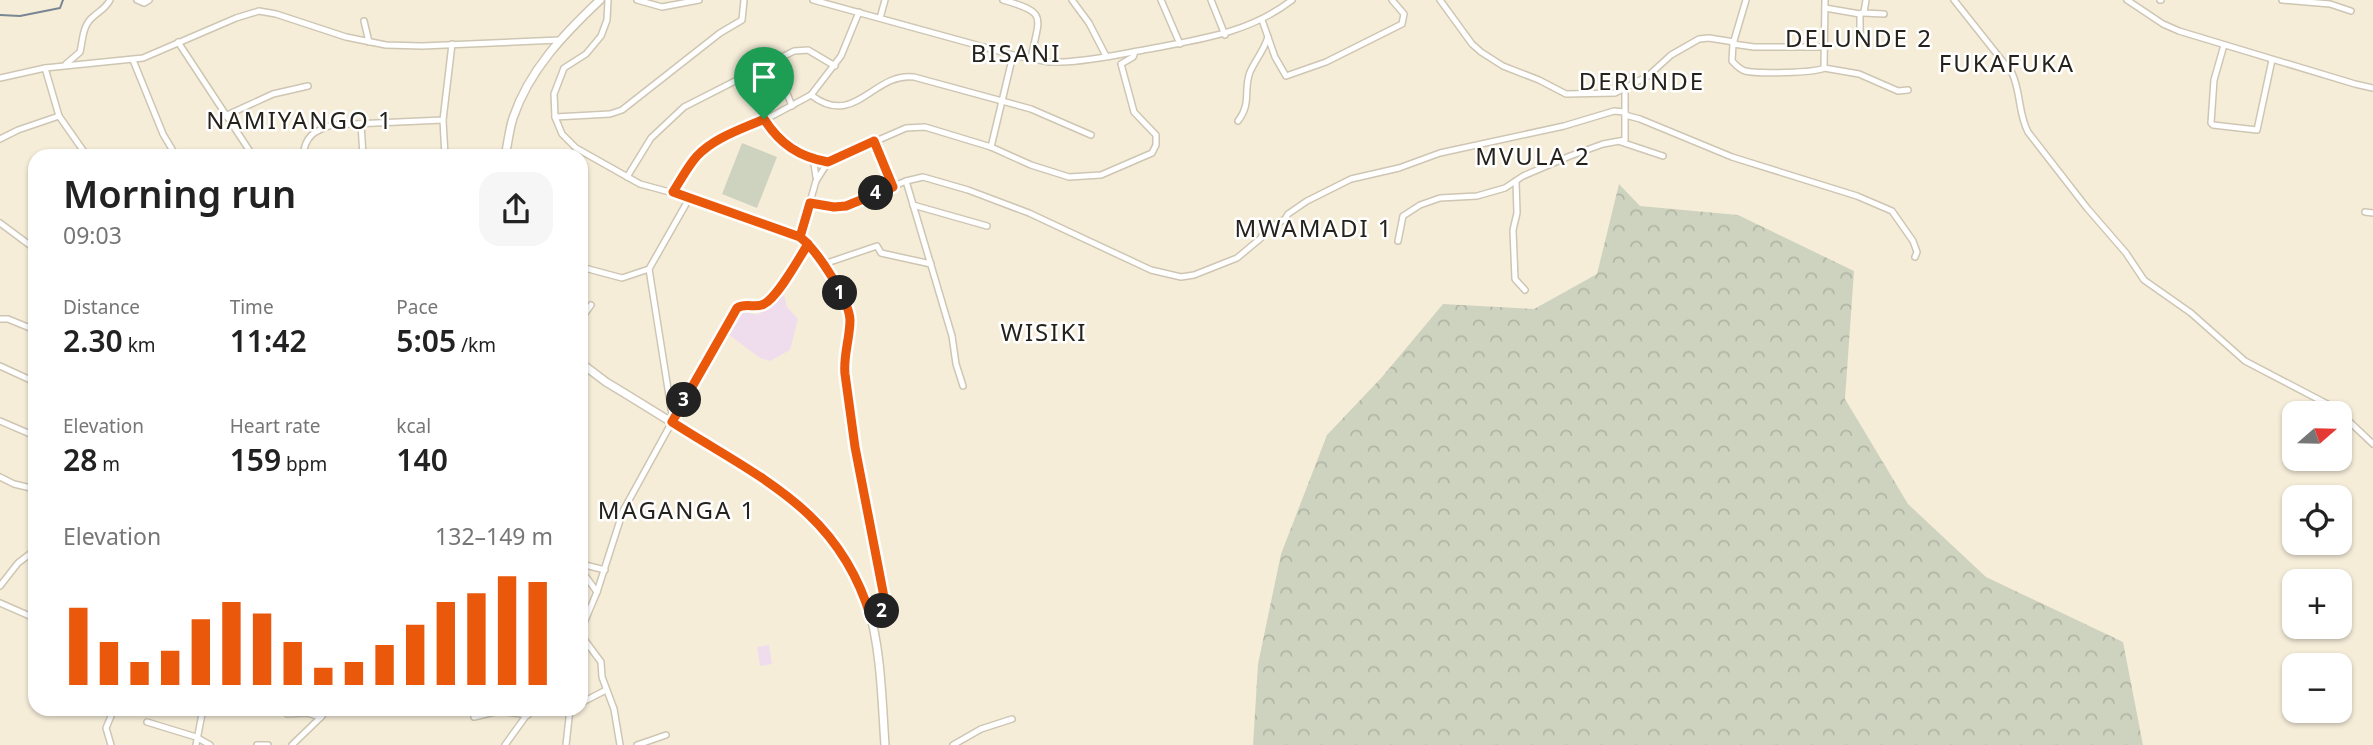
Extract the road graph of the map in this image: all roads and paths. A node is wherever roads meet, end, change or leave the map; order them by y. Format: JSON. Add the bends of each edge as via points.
{"nodes":[{"id":1,"x":110,"y":0,"type":"edge"},
{"id":2,"x":137,"y":0,"type":"edge"},
{"id":3,"x":149,"y":0,"type":"edge"},
{"id":4,"x":600,"y":0,"type":"edge"},
{"id":5,"x":608,"y":0,"type":"edge"},
{"id":6,"x":637,"y":0,"type":"edge"},
{"id":7,"x":699,"y":0,"type":"edge"},
{"id":8,"x":744,"y":0,"type":"edge"},
{"id":9,"x":813,"y":0,"type":"edge"},
{"id":10,"x":885,"y":0,"type":"edge"},
{"id":11,"x":1003,"y":0,"type":"edge"},
{"id":12,"x":1072,"y":0,"type":"edge"},
{"id":13,"x":1161,"y":0,"type":"edge"},
{"id":14,"x":1211,"y":0,"type":"edge"},
{"id":15,"x":1292,"y":0,"type":"edge"},
{"id":16,"x":1392,"y":0,"type":"edge"},
{"id":17,"x":1440,"y":0,"type":"edge"},
{"id":18,"x":1746,"y":0,"type":"edge"},
{"id":19,"x":1825,"y":0,"type":"edge"},
{"id":20,"x":1866,"y":0,"type":"edge"},
{"id":21,"x":1954,"y":0,"type":"edge"},
{"id":22,"x":2139,"y":0,"type":"edge"},
{"id":23,"x":2283,"y":0,"type":"edge"},
{"id":24,"x":2129,"y":1,"type":"edge"},
{"id":25,"x":1825,"y":8,"type":"junction"},
{"id":26,"x":2351,"y":11,"type":"dead end"},
{"id":27,"x":859,"y":12,"type":"junction"},
{"id":28,"x":1862,"y":13,"type":"junction"},
{"id":29,"x":1884,"y":14,"type":"dead end"},
{"id":30,"x":880,"y":18,"type":"junction"},
{"id":31,"x":1262,"y":20,"type":"junction"},
{"id":32,"x":364,"y":21,"type":"dead end"},
{"id":33,"x":1225,"y":34,"type":"junction"},
{"id":34,"x":1268,"y":37,"type":"junction"},
{"id":35,"x":559,"y":40,"type":"junction"},
{"id":36,"x":1867,"y":40,"type":"dead end"},
{"id":37,"x":178,"y":42,"type":"junction"},
{"id":38,"x":369,"y":42,"type":"junction"},
{"id":39,"x":1734,"y":43,"type":"junction"},
{"id":40,"x":452,"y":44,"type":"junction"},
{"id":41,"x":1180,"y":44,"type":"junction"},
{"id":42,"x":2224,"y":45,"type":"junction"},
{"id":43,"x":1825,"y":47,"type":"junction"},
{"id":44,"x":1135,"y":52,"type":"junction"},
{"id":45,"x":1013,"y":55,"type":"junction"},
{"id":46,"x":1106,"y":57,"type":"junction"},
{"id":47,"x":777,"y":58,"type":"junction"},
{"id":48,"x":1031,"y":59,"type":"junction"},
{"id":49,"x":134,"y":60,"type":"junction"},
{"id":50,"x":2272,"y":60,"type":"junction"},
{"id":51,"x":64,"y":65,"type":"junction"},
{"id":52,"x":835,"y":66,"type":"junction"},
{"id":53,"x":45,"y":68,"type":"junction"},
{"id":54,"x":1824,"y":68,"type":"junction"},
{"id":55,"x":0,"y":78,"type":"edge"},
{"id":56,"x":308,"y":86,"type":"dead end"},
{"id":57,"x":2373,"y":88,"type":"edge"},
{"id":58,"x":1625,"y":89,"type":"junction"},
{"id":59,"x":1908,"y":90,"type":"dead end"},
{"id":60,"x":811,"y":95,"type":"junction"},
{"id":61,"x":1003,"y":102,"type":"junction"},
{"id":62,"x":792,"y":106,"type":"junction"},
{"id":63,"x":1625,"y":114,"type":"junction"},
{"id":64,"x":59,"y":116,"type":"junction"},
{"id":65,"x":225,"y":116,"type":"junction"},
{"id":66,"x":555,"y":117,"type":"junction"},
{"id":67,"x":764,"y":119,"type":"junction"},
{"id":68,"x":443,"y":120,"type":"junction"},
{"id":69,"x":1238,"y":121,"type":"dead end"},
{"id":70,"x":361,"y":124,"type":"junction"},
{"id":71,"x":1091,"y":135,"type":"dead end"},
{"id":72,"x":0,"y":139,"type":"edge"},
{"id":73,"x":874,"y":141,"type":"junction"},
{"id":74,"x":1621,"y":142,"type":"junction"},
{"id":75,"x":991,"y":147,"type":"junction"},
{"id":76,"x":81,"y":149,"type":"edge"},
{"id":77,"x":172,"y":149,"type":"edge"},
{"id":78,"x":248,"y":149,"type":"edge"},
{"id":79,"x":304,"y":149,"type":"edge"},
{"id":80,"x":363,"y":149,"type":"edge"},
{"id":81,"x":445,"y":149,"type":"edge"},
{"id":82,"x":506,"y":149,"type":"edge"},
{"id":83,"x":578,"y":149,"type":"edge"},
{"id":84,"x":588,"y":155,"type":"edge"},
{"id":85,"x":1662,"y":156,"type":"dead end"},
{"id":86,"x":809,"y":157,"type":"junction"},
{"id":87,"x":828,"y":162,"type":"junction"},
{"id":88,"x":626,"y":177,"type":"junction"},
{"id":89,"x":816,"y":181,"type":"junction"},
{"id":90,"x":906,"y":181,"type":"junction"},
{"id":91,"x":1516,"y":181,"type":"junction"},
{"id":92,"x":893,"y":187,"type":"junction"},
{"id":93,"x":673,"y":192,"type":"junction"},
{"id":94,"x":690,"y":197,"type":"junction"},
{"id":95,"x":810,"y":203,"type":"junction"},
{"id":96,"x":914,"y":205,"type":"junction"},
{"id":97,"x":2365,"y":212,"type":"dead end"},
{"id":98,"x":2373,"y":213,"type":"edge"},
{"id":99,"x":0,"y":223,"type":"edge"},
{"id":100,"x":987,"y":226,"type":"dead end"},
{"id":101,"x":800,"y":237,"type":"junction"},
{"id":102,"x":1398,"y":241,"type":"dead end"},
{"id":103,"x":28,"y":244,"type":"edge"},
{"id":104,"x":808,"y":244,"type":"junction"},
{"id":105,"x":1915,"y":257,"type":"dead end"},
{"id":106,"x":824,"y":264,"type":"junction"},
{"id":107,"x":931,"y":264,"type":"junction"},
{"id":108,"x":588,"y":269,"type":"edge"},
{"id":109,"x":649,"y":269,"type":"junction"},
{"id":110,"x":1525,"y":290,"type":"dead end"},
{"id":111,"x":590,"y":306,"type":"dead end"},
{"id":112,"x":588,"y":309,"type":"edge"},
{"id":113,"x":0,"y":319,"type":"edge"},
{"id":114,"x":28,"y":327,"type":"edge"},
{"id":115,"x":0,"y":366,"type":"edge"},
{"id":116,"x":588,"y":368,"type":"edge"},
{"id":117,"x":28,"y":379,"type":"edge"},
{"id":118,"x":963,"y":386,"type":"dead end"},
{"id":119,"x":0,"y":421,"type":"edge"},
{"id":120,"x":672,"y":421,"type":"junction"},
{"id":121,"x":28,"y":433,"type":"edge"},
{"id":122,"x":2373,"y":444,"type":"edge"},
{"id":123,"x":0,"y":477,"type":"edge"},
{"id":124,"x":28,"y":487,"type":"edge"},
{"id":125,"x":28,"y":556,"type":"edge"},
{"id":126,"x":588,"y":565,"type":"edge"},
{"id":127,"x":605,"y":569,"type":"junction"},
{"id":128,"x":588,"y":580,"type":"edge"},
{"id":129,"x":0,"y":586,"type":"edge"},
{"id":130,"x":597,"y":592,"type":"junction"},
{"id":131,"x":0,"y":603,"type":"edge"},
{"id":132,"x":588,"y":613,"type":"edge"},
{"id":133,"x":28,"y":615,"type":"edge"},
{"id":134,"x":871,"y":618,"type":"junction"},
{"id":135,"x":588,"y":644,"type":"edge"},
{"id":136,"x":606,"y":690,"type":"junction"},
{"id":137,"x":588,"y":699,"type":"edge"},
{"id":138,"x":111,"y":716,"type":"edge"},
{"id":139,"x":201,"y":716,"type":"edge"},
{"id":140,"x":318,"y":716,"type":"edge"},
{"id":141,"x":478,"y":716,"type":"edge"},
{"id":142,"x":526,"y":716,"type":"edge"},
{"id":143,"x":571,"y":716,"type":"edge"},
{"id":144,"x":321,"y":717,"type":"joint"},
{"id":145,"x":474,"y":717,"type":"dead end"},
{"id":146,"x":1012,"y":719,"type":"dead end"},
{"id":147,"x":147,"y":722,"type":"dead end"},
{"id":148,"x":666,"y":735,"type":"dead end"},
{"id":149,"x":196,"y":737,"type":"junction"},
{"id":150,"x":111,"y":745,"type":"edge"},
{"id":151,"x":195,"y":745,"type":"edge"},
{"id":152,"x":210,"y":745,"type":"edge"},
{"id":153,"x":257,"y":745,"type":"edge"},
{"id":154,"x":268,"y":745,"type":"edge"},
{"id":155,"x":292,"y":745,"type":"edge"},
{"id":156,"x":505,"y":745,"type":"edge"},
{"id":157,"x":566,"y":745,"type":"edge"},
{"id":158,"x":620,"y":745,"type":"edge"},
{"id":159,"x":637,"y":745,"type":"edge"},
{"id":160,"x":886,"y":745,"type":"edge"},
{"id":161,"x":953,"y":745,"type":"edge"}],
"edges":[{"from":1,"to":51,"type":"street","via":[[85,29],[80,52]]},
{"from":2,"to":3,"type":"street"},
{"from":4,"to":35,"type":"main road"},
{"from":5,"to":66,"type":"street","via":[[601,36],[586,54],[564,68],[554,94]]},
{"from":6,"to":7,"type":"street","via":[[662,6]]},
{"from":8,"to":66,"type":"street","via":[[742,20],[622,110]]},
{"from":9,"to":27,"type":"street"},
{"from":10,"to":30,"type":"street"},
{"from":11,"to":48,"type":"street","via":[[1030,8],[1037,15]]},
{"from":12,"to":46,"type":"street"},
{"from":13,"to":41,"type":"street"},
{"from":14,"to":33,"type":"street"},
{"from":15,"to":31,"type":"street"},
{"from":16,"to":34,"type":"street","via":[[1404,14],[1402,24],[1301,72],[1284,75]]},
{"from":17,"to":58,"type":"street","via":[[1474,46],[1503,66],[1563,94]]},
{"from":18,"to":39,"type":"street"},
{"from":19,"to":25,"type":"street"},
{"from":20,"to":28,"type":"street"},
{"from":21,"to":122,"type":"street","via":[[2016,82],[2029,133],[2144,280],[2191,313],[2245,361],[2336,408]]},
{"from":22,"to":24,"type":"street"},
{"from":23,"to":26,"type":"street"},
{"from":24,"to":42,"type":"street","via":[[2167,27]]},
{"from":25,"to":28,"type":"street"},
{"from":25,"to":43,"type":"street"},
{"from":27,"to":30,"type":"street"},
{"from":27,"to":52,"type":"street"},
{"from":28,"to":29,"type":"street"},
{"from":28,"to":36,"type":"street","via":[[1860,38]]},
{"from":30,"to":45,"type":"street"},
{"from":31,"to":33,"type":"street"},
{"from":31,"to":34,"type":"street"},
{"from":32,"to":38,"type":"street"},
{"from":33,"to":41,"type":"street"},
{"from":34,"to":69,"type":"street","via":[[1249,75],[1247,106]]},
{"from":35,"to":40,"type":"street"},
{"from":35,"to":82,"type":"main road","via":[[539,66],[513,118]]},
{"from":37,"to":38,"type":"street","via":[[259,11]]},
{"from":37,"to":49,"type":"street"},
{"from":37,"to":65,"type":"street"},
{"from":38,"to":40,"type":"street"},
{"from":39,"to":43,"type":"street"},
{"from":39,"to":54,"type":"street","via":[[1732,61],[1745,71]]},
{"from":39,"to":58,"type":"street","via":[[1699,39]]},
{"from":40,"to":68,"type":"street"},
{"from":41,"to":44,"type":"street"},
{"from":42,"to":50,"type":"street"},
{"from":42,"to":50,"type":"street","via":[[2214,80],[2213,125],[2257,130]]},
{"from":43,"to":54,"type":"street"},
{"from":44,"to":46,"type":"street"},
{"from":44,"to":75,"type":"street","via":[[1121,64],[1134,112],[1156,135],[1152,153],[1101,175],[1081,178],[1049,172]]},
{"from":45,"to":48,"type":"street"},
{"from":45,"to":61,"type":"street"},
{"from":46,"to":48,"type":"street","via":[[1062,62]]},
{"from":47,"to":52,"type":"street","via":[[808,50]]},
{"from":47,"to":62,"type":"street"},
{"from":47,"to":88,"type":"street","via":[[676,114],[651,138]]},
{"from":49,"to":51,"type":"street"},
{"from":49,"to":77,"type":"street"},
{"from":50,"to":57,"type":"street"},
{"from":51,"to":53,"type":"street"},
{"from":52,"to":60,"type":"street"},
{"from":53,"to":55,"type":"street"},
{"from":53,"to":64,"type":"street"},
{"from":54,"to":59,"type":"street","via":[[1859,74],[1898,91]]},
{"from":56,"to":65,"type":"street","via":[[273,94]]},
{"from":58,"to":63,"type":"street"},
{"from":60,"to":61,"type":"street","via":[[840,107],[908,76]]},
{"from":60,"to":62,"type":"street"},
{"from":61,"to":71,"type":"street"},
{"from":61,"to":75,"type":"street"},
{"from":62,"to":67,"type":"street"},
{"from":63,"to":74,"type":"street","via":[[1626,139]]},
{"from":63,"to":90,"type":"street","via":[[1614,111],[1351,179],[1288,214],[1237,258],[1181,277],[1151,270],[968,190],[923,177]]},
{"from":63,"to":105,"type":"street","via":[[1732,157],[1892,211],[1913,241]]},
{"from":64,"to":72,"type":"street"},
{"from":64,"to":76,"type":"street"},
{"from":65,"to":78,"type":"street"},
{"from":66,"to":83,"type":"street","via":[[562,134]]},
{"from":67,"to":86,"type":"street","via":[[785,145]]},
{"from":67,"to":93,"type":"street","via":[[705,149]]},
{"from":68,"to":70,"type":"street"},
{"from":68,"to":81,"type":"street"},
{"from":70,"to":79,"type":"street","via":[[317,130]]},
{"from":70,"to":80,"type":"street"},
{"from":73,"to":75,"type":"street","via":[[919,127]]},
{"from":73,"to":87,"type":"street"},
{"from":73,"to":92,"type":"street"},
{"from":74,"to":85,"type":"street"},
{"from":74,"to":91,"type":"street","via":[[1596,146]]},
{"from":84,"to":88,"type":"street"},
{"from":86,"to":87,"type":"street"},
{"from":86,"to":89,"type":"street"},
{"from":87,"to":89,"type":"street"},
{"from":88,"to":93,"type":"street"},
{"from":89,"to":95,"type":"street"},
{"from":90,"to":92,"type":"street"},
{"from":90,"to":96,"type":"street"},
{"from":91,"to":102,"type":"street","via":[[1476,196],[1444,197],[1420,205],[1403,216]]},
{"from":91,"to":110,"type":"street","via":[[1515,275]]},
{"from":92,"to":95,"type":"street","via":[[846,206]]},
{"from":93,"to":94,"type":"street"},
{"from":94,"to":101,"type":"street"},
{"from":94,"to":109,"type":"street"},
{"from":95,"to":101,"type":"street"},
{"from":96,"to":100,"type":"street"},
{"from":96,"to":107,"type":"street"},
{"from":97,"to":98,"type":"street"},
{"from":99,"to":103,"type":"street"},
{"from":101,"to":104,"type":"street"},
{"from":104,"to":106,"type":"street"},
{"from":104,"to":120,"type":"street","via":[[767,302],[737,308]]},
{"from":106,"to":107,"type":"street","via":[[877,246],[881,253]]},
{"from":106,"to":134,"type":"street","via":[[850,321],[845,374],[885,602],[882,611]]},
{"from":107,"to":118,"type":"street"},
{"from":108,"to":109,"type":"street","via":[[622,278]]},
{"from":109,"to":120,"type":"street"},
{"from":111,"to":112,"type":"street"},
{"from":113,"to":114,"type":"street"},
{"from":115,"to":117,"type":"street"},
{"from":116,"to":120,"type":"main road"},
{"from":119,"to":121,"type":"street"},
{"from":120,"to":127,"type":"street","via":[[623,511]]},
{"from":120,"to":134,"type":"main road","via":[[772,483],[808,512],[847,563]]},
{"from":123,"to":124,"type":"street"},
{"from":125,"to":129,"type":"street"},
{"from":126,"to":127,"type":"street"},
{"from":127,"to":130,"type":"street"},
{"from":128,"to":130,"type":"street"},
{"from":130,"to":132,"type":"street"},
{"from":131,"to":133,"type":"street"},
{"from":134,"to":160,"type":"main road"},
{"from":135,"to":136,"type":"street","via":[[599,657]]},
{"from":136,"to":137,"type":"street"},
{"from":136,"to":158,"type":"street"},
{"from":138,"to":150,"type":"street","via":[[106,729]]},
{"from":139,"to":149,"type":"street"},
{"from":140,"to":144,"type":"street"},
{"from":141,"to":145,"type":"street"},
{"from":142,"to":156,"type":"street"},
{"from":143,"to":157,"type":"street"},
{"from":144,"to":155,"type":"street"},
{"from":146,"to":161,"type":"street"},
{"from":147,"to":149,"type":"street"},
{"from":148,"to":159,"type":"street"},
{"from":149,"to":151,"type":"street"},
{"from":149,"to":152,"type":"street"},
{"from":153,"to":154,"type":"street"}]}
